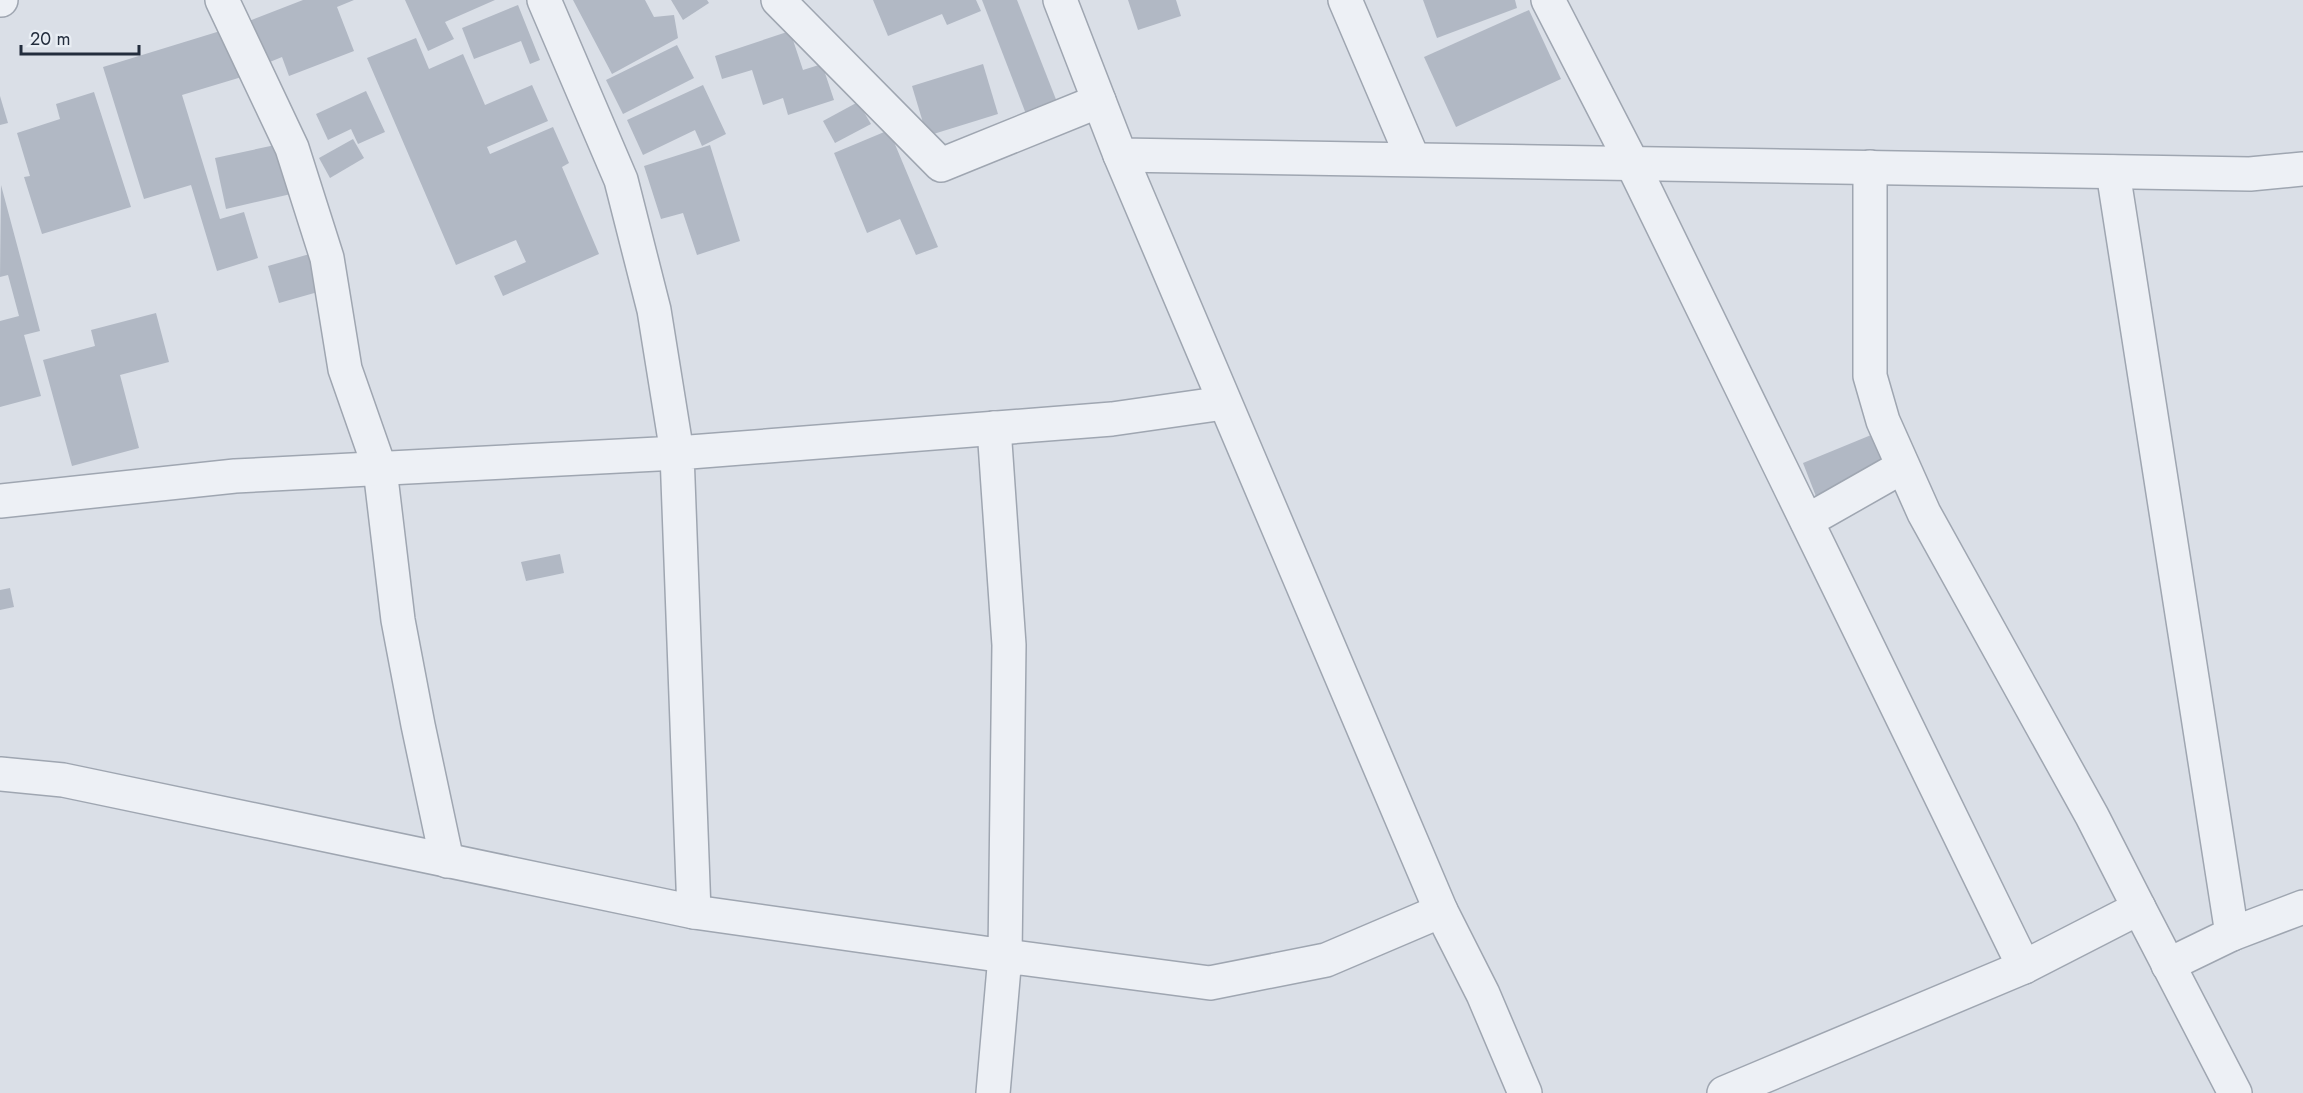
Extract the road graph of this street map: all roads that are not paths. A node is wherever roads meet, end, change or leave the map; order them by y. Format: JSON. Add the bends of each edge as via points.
{"nodes":[{"id":1,"x":222,"y":0,"type":"edge"},
{"id":2,"x":544,"y":0,"type":"edge"},
{"id":3,"x":778,"y":0,"type":"edge"},
{"id":4,"x":1060,"y":0,"type":"edge"},
{"id":5,"x":1345,"y":0,"type":"edge"},
{"id":6,"x":1548,"y":0,"type":"edge"},
{"id":7,"x":1099,"y":100,"type":"junction"},
{"id":8,"x":1120,"y":155,"type":"junction"},
{"id":9,"x":1413,"y":159,"type":"junction"},
{"id":10,"x":1632,"y":163,"type":"junction"},
{"id":11,"x":1870,"y":167,"type":"junction"},
{"id":12,"x":2303,"y":169,"type":"edge"},
{"id":13,"x":2113,"y":172,"type":"junction"},
{"id":14,"x":1224,"y":403,"type":"junction"},
{"id":15,"x":994,"y":428,"type":"junction"},
{"id":16,"x":677,"y":453,"type":"junction"},
{"id":17,"x":1902,"y":467,"type":"junction"},
{"id":18,"x":380,"y":469,"type":"junction"},
{"id":19,"x":0,"y":501,"type":"edge"},
{"id":20,"x":1807,"y":521,"type":"junction"},
{"id":21,"x":0,"y":774,"type":"edge"},
{"id":22,"x":447,"y":861,"type":"junction"},
{"id":23,"x":2303,"y":907,"type":"edge"},
{"id":24,"x":2139,"y":908,"type":"junction"},
{"id":25,"x":1441,"y":911,"type":"junction"},
{"id":26,"x":694,"y":912,"type":"junction"},
{"id":27,"x":2232,"y":934,"type":"junction"},
{"id":28,"x":1005,"y":956,"type":"junction"},
{"id":29,"x":2168,"y":965,"type":"junction"},
{"id":30,"x":2024,"y":967,"type":"junction"},
{"id":31,"x":993,"y":1093,"type":"edge"},
{"id":32,"x":1525,"y":1093,"type":"edge"},
{"id":33,"x":1724,"y":1093,"type":"edge"},
{"id":34,"x":2235,"y":1093,"type":"edge"}],
"edges":[{"from":1,"to":18,"type":"street","via":[[292,148],[327,258],[345,369]]},
{"from":2,"to":16,"type":"street","via":[[621,180],[654,310]]},
{"from":3,"to":7,"type":"street","via":[[941,165]]},
{"from":4,"to":7,"type":"street"},
{"from":5,"to":9,"type":"street"},
{"from":6,"to":10,"type":"street"},
{"from":7,"to":8,"type":"street"},
{"from":8,"to":9,"type":"street"},
{"from":8,"to":14,"type":"street"},
{"from":9,"to":10,"type":"street"},
{"from":10,"to":11,"type":"street"},
{"from":10,"to":20,"type":"street"},
{"from":11,"to":13,"type":"street"},
{"from":11,"to":17,"type":"street","via":[[1870,376]]},
{"from":12,"to":13,"type":"street","via":[[2250,174]]},
{"from":13,"to":27,"type":"street"},
{"from":14,"to":15,"type":"street","via":[[1112,419]]},
{"from":14,"to":25,"type":"street"},
{"from":15,"to":16,"type":"street"},
{"from":15,"to":28,"type":"street","via":[[1009,645]]},
{"from":16,"to":18,"type":"street"},
{"from":16,"to":26,"type":"street"},
{"from":17,"to":20,"type":"street"},
{"from":17,"to":24,"type":"street"},
{"from":18,"to":19,"type":"street","via":[[236,476]]},
{"from":18,"to":22,"type":"street","via":[[398,620]]},
{"from":20,"to":30,"type":"street"},
{"from":21,"to":22,"type":"street","via":[[63,780]]},
{"from":22,"to":26,"type":"street"},
{"from":23,"to":27,"type":"street"},
{"from":24,"to":29,"type":"street"},
{"from":24,"to":30,"type":"street"},
{"from":25,"to":28,"type":"street","via":[[1326,960],[1210,983]]},
{"from":25,"to":32,"type":"street","via":[[1483,994]]},
{"from":26,"to":28,"type":"street"},
{"from":27,"to":29,"type":"street"},
{"from":28,"to":31,"type":"street"},
{"from":29,"to":34,"type":"street"},
{"from":30,"to":33,"type":"street"}]}
